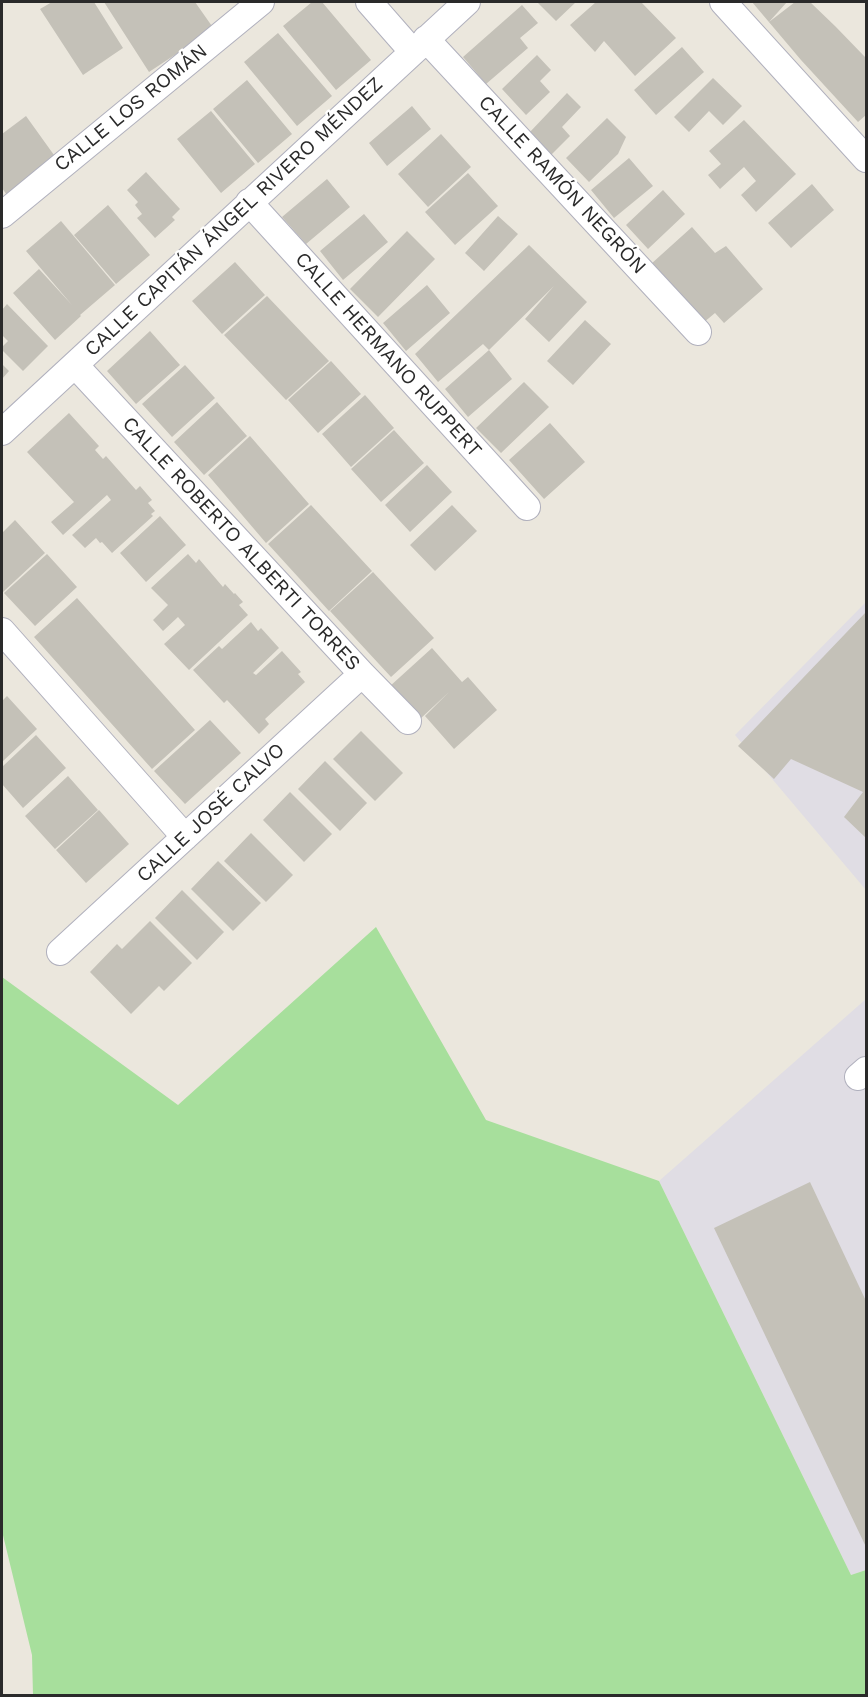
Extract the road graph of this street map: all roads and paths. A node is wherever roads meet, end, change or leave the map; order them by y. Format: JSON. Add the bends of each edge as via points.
{"nodes":[{"id":1,"x":261,"y":2,"type":"edge"},
{"id":2,"x":369,"y":2,"type":"edge"},
{"id":3,"x":467,"y":2,"type":"edge"},
{"id":4,"x":723,"y":2,"type":"edge"},
{"id":5,"x":419,"y":45,"type":"junction"},
{"id":6,"x":867,"y":159,"type":"edge"},
{"id":7,"x":249,"y":202,"type":"junction"},
{"id":8,"x":2,"y":215,"type":"edge"},
{"id":9,"x":698,"y":332,"type":"dead end"},
{"id":10,"x":75,"y":365,"type":"junction"},
{"id":11,"x":2,"y":432,"type":"edge"},
{"id":12,"x":527,"y":507,"type":"dead end"},
{"id":13,"x":2,"y":631,"type":"edge"},
{"id":14,"x":362,"y":674,"type":"junction"},
{"id":15,"x":408,"y":721,"type":"dead end"},
{"id":16,"x":185,"y":837,"type":"junction"},
{"id":17,"x":60,"y":952,"type":"dead end"}],
"edges":[{"from":1,"to":8,"type":"street","name":"CALLE LOS ROMÁN"},
{"from":2,"to":5,"type":"street","name":"CALLE RAMÓN NEGRÓN"},
{"from":3,"to":5,"type":"street","name":"CALLE CAPITÁN ÁNGEL RIVERO MÉNDEZ"},
{"from":4,"to":6,"type":"street"},
{"from":5,"to":7,"type":"street","name":"CALLE CAPITÁN ÁNGEL RIVERO MÉNDEZ"},
{"from":5,"to":9,"type":"street","name":"CALLE RAMÓN NEGRÓN"},
{"from":7,"to":10,"type":"street","name":"CALLE CAPITÁN ÁNGEL RIVERO MÉNDEZ"},
{"from":7,"to":12,"type":"street","name":"CALLE HERMANO RUPPERT"},
{"from":10,"to":11,"type":"street","name":"CALLE CAPITÁN ÁNGEL RIVERO MÉNDEZ"},
{"from":10,"to":14,"type":"street","name":"CALLE ROBERTO ALBERTI TORRES"},
{"from":13,"to":16,"type":"street"},
{"from":14,"to":15,"type":"street","name":"CALLE ROBERTO ALBERTI TORRES"},
{"from":14,"to":16,"type":"street","name":"CALLE JOSÉ CALVO"},
{"from":16,"to":17,"type":"street","name":"CALLE JOSÉ CALVO"}]}
